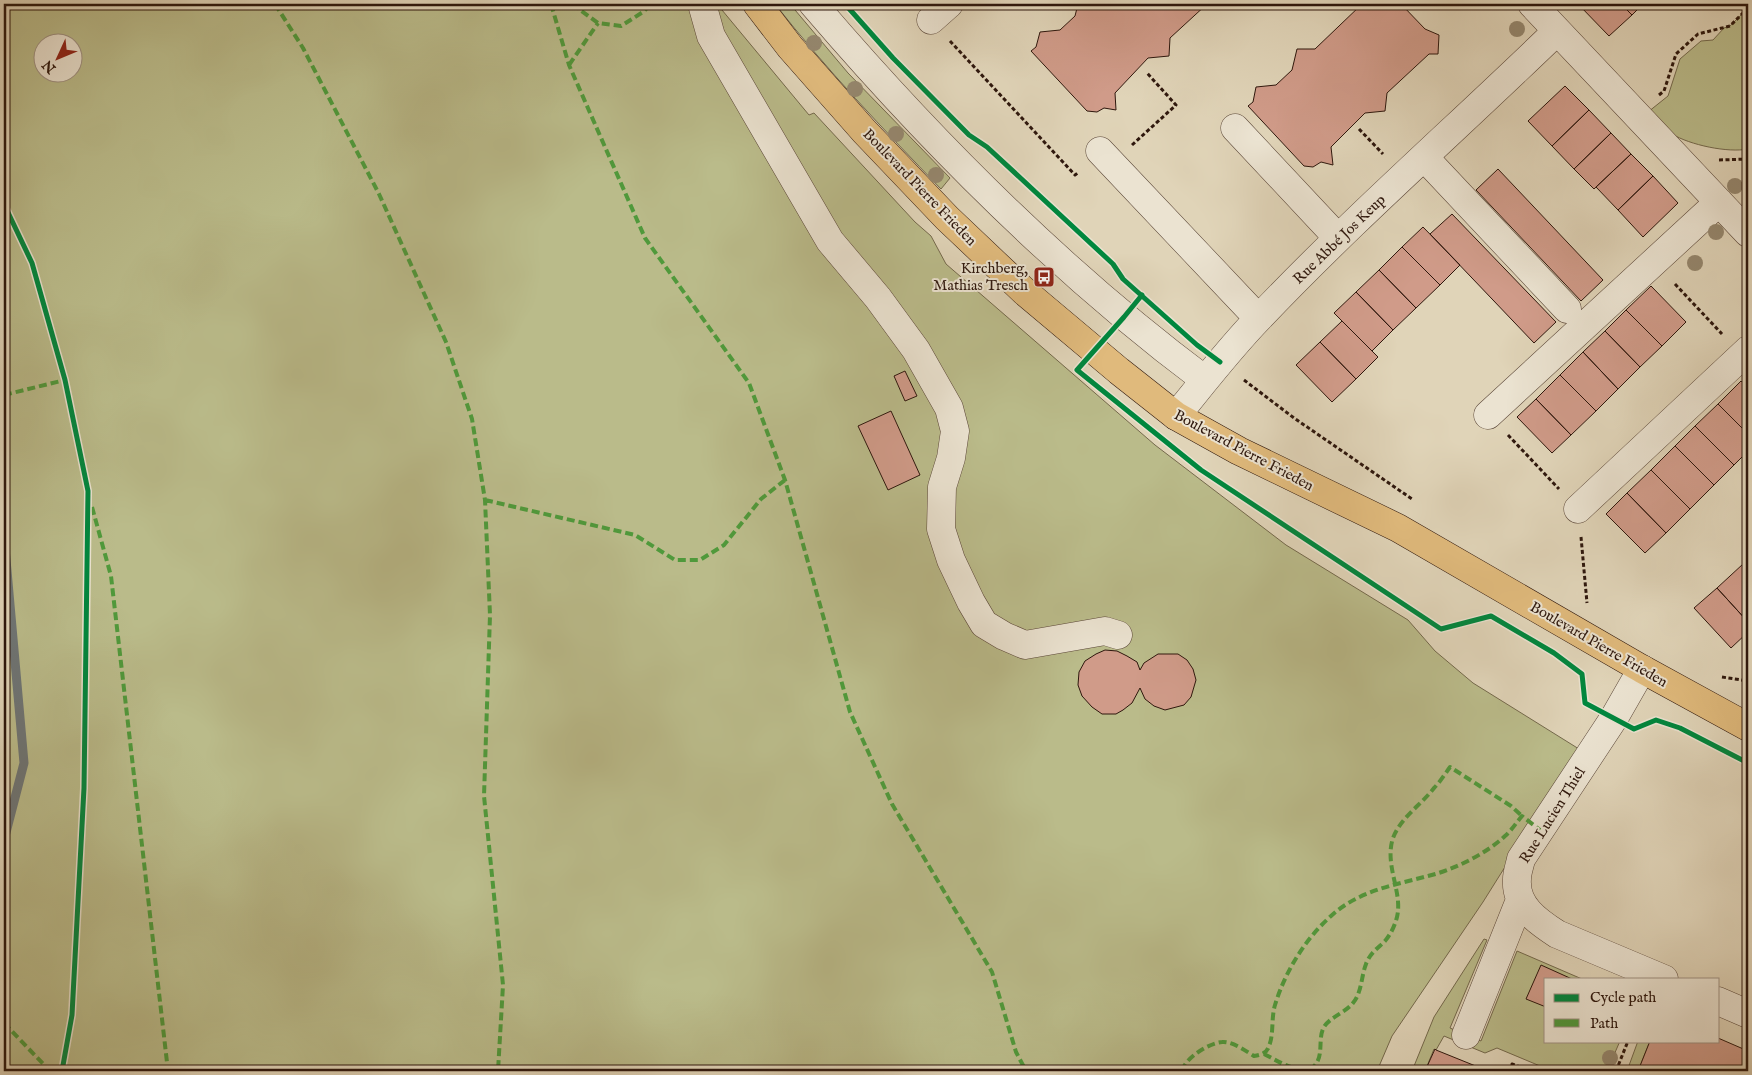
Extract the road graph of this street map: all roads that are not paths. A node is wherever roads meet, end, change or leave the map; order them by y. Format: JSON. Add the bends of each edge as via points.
{"nodes":[{"id":1,"x":702,"y":4,"type":"edge"},
{"id":2,"x":757,"y":4,"type":"edge"},
{"id":3,"x":813,"y":4,"type":"edge"},
{"id":4,"x":1532,"y":4,"type":"edge"},
{"id":5,"x":1557,"y":31,"type":"junction"},
{"id":6,"x":1234,"y":128,"type":"dead end"},
{"id":7,"x":1106,"y":157,"type":"road end"},
{"id":8,"x":1424,"y":157,"type":"junction"},
{"id":9,"x":1719,"y":202,"type":"junction"},
{"id":10,"x":1748,"y":233,"type":"edge"},
{"id":11,"x":1338,"y":238,"type":"junction"},
{"id":12,"x":1567,"y":309,"type":"dead end"},
{"id":13,"x":1258,"y":318,"type":"junction"},
{"id":14,"x":1745,"y":353,"type":"edge"},
{"id":15,"x":1205,"y":380,"type":"junction"},
{"id":16,"x":1488,"y":414,"type":"dead end"},
{"id":17,"x":1176,"y":416,"type":"junction"},
{"id":18,"x":1578,"y":509,"type":"dead end"},
{"id":19,"x":1118,"y":635,"type":"dead end"},
{"id":20,"x":1642,"y":669,"type":"junction"},
{"id":21,"x":1748,"y":726,"type":"edge"},
{"id":22,"x":1520,"y":900,"type":"junction"},
{"id":23,"x":1662,"y":978,"type":"edge"},
{"id":24,"x":1720,"y":1002,"type":"edge"},
{"id":25,"x":1748,"y":1014,"type":"edge"},
{"id":26,"x":1466,"y":1035,"type":"dead end"}],
"edges":[{"from":1,"to":19,"type":"street","via":[[711,36],[830,241],[916,350],[949,408],[955,431],[942,487],[941,528],[951,560],[984,624],[1025,645],[1104,631]]},
{"from":2,"to":17,"type":"main road","name":"Boulevard Pierre Frieden","via":[[852,117],[947,218],[1025,292]]},
{"from":3,"to":15,"type":"street","via":[[900,102],[999,205],[1124,317]]},
{"from":4,"to":5,"type":"street"},
{"from":5,"to":8,"type":"street","name":"Rue Abbé Jos Keup"},
{"from":5,"to":9,"type":"street"},
{"from":6,"to":11,"type":"street"},
{"from":7,"to":13,"type":"street"},
{"from":8,"to":11,"type":"street","name":"Rue Abbé Jos Keup"},
{"from":8,"to":12,"type":"street"},
{"from":9,"to":10,"type":"street"},
{"from":9,"to":16,"type":"street"},
{"from":11,"to":13,"type":"street","name":"Rue Abbé Jos Keup"},
{"from":13,"to":15,"type":"street","name":"Rue Abbé Jos Keup"},
{"from":14,"to":18,"type":"street"},
{"from":15,"to":17,"type":"street","name":"Rue Abbé Jos Keup"},
{"from":17,"to":20,"type":"main road","name":"Boulevard Pierre Frieden","via":[[1398,528]]},
{"from":20,"to":21,"type":"main road","name":"Boulevard Pierre Frieden"},
{"from":20,"to":22,"type":"street","name":"Rue Lucien Thiel","via":[[1614,718],[1521,859],[1516,879]]},
{"from":22,"to":23,"type":"street","via":[[1533,918],[1557,934]]},
{"from":22,"to":26,"type":"street"},
{"from":24,"to":25,"type":"street"}]}
